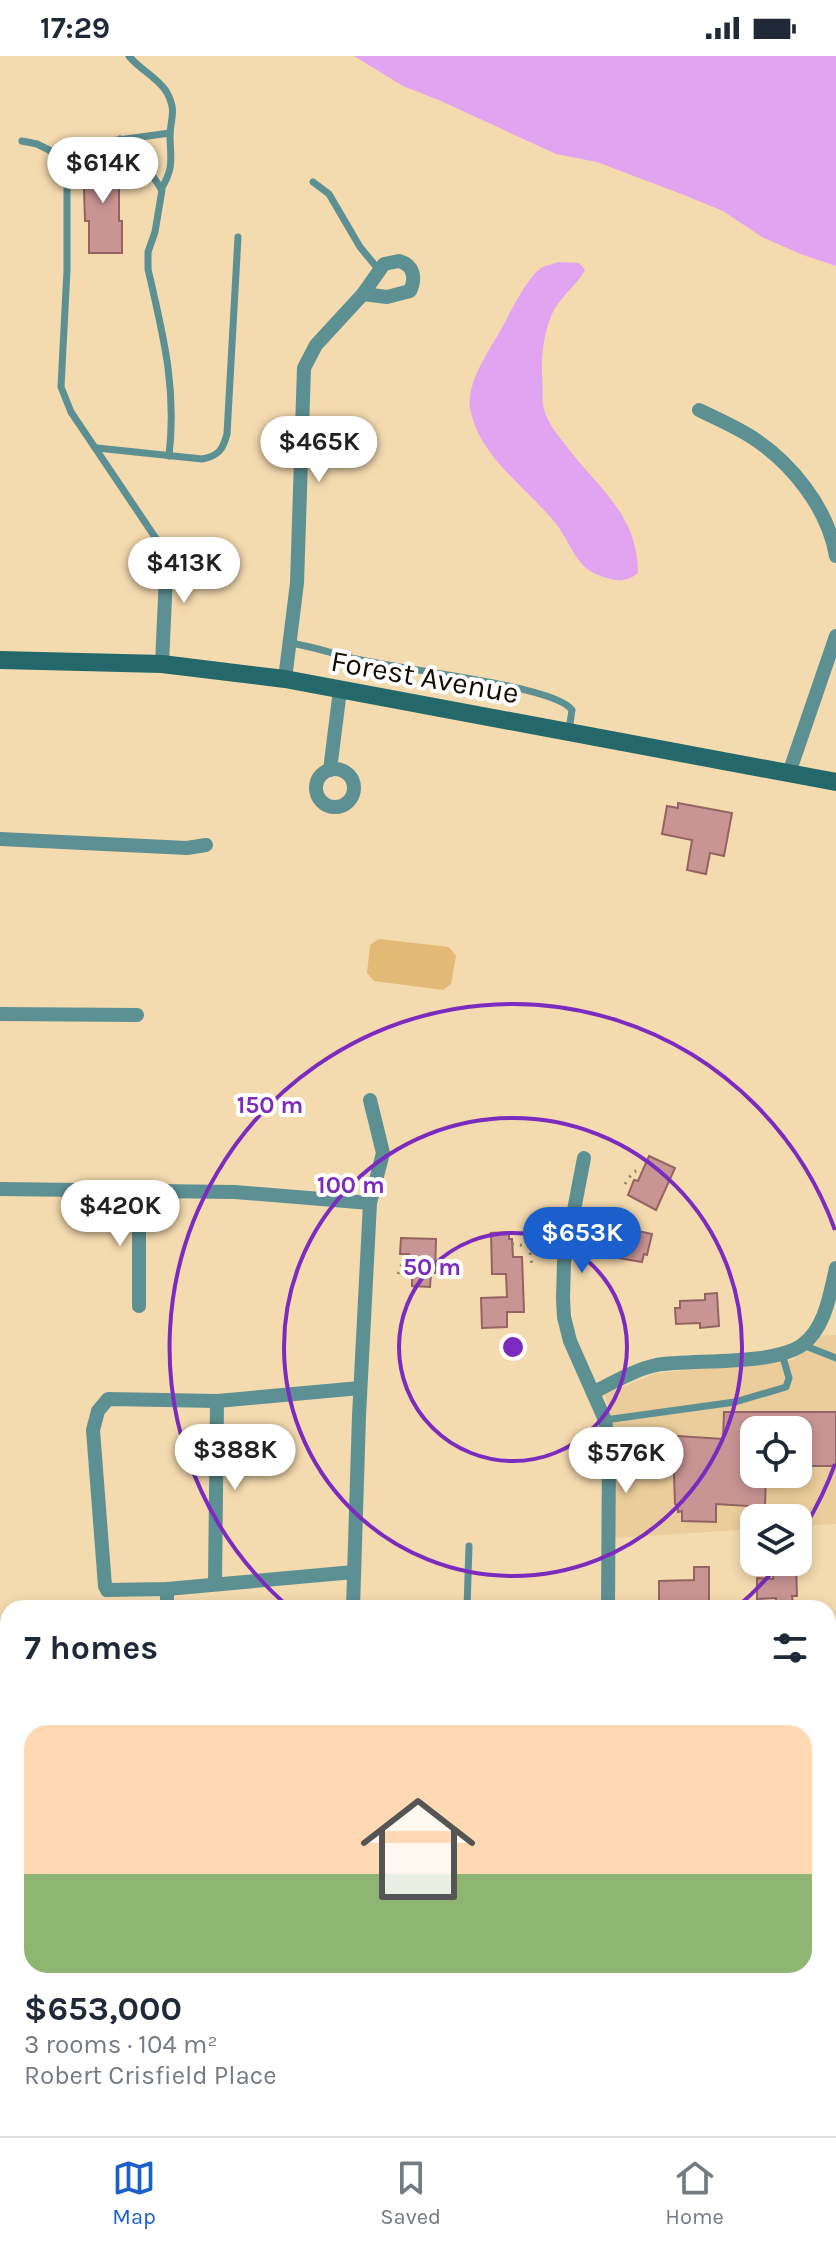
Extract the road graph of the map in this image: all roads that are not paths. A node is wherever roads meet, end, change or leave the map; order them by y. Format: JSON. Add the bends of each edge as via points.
{"nodes":[{"id":1,"x":129,"y":56,"type":"edge"},
{"id":2,"x":170,"y":133,"type":"junction"},
{"id":3,"x":120,"y":139,"type":"junction"},
{"id":4,"x":22,"y":141,"type":"dead end"},
{"id":5,"x":55,"y":153,"type":"junction"},
{"id":6,"x":313,"y":182,"type":"dead end"},
{"id":7,"x":161,"y":189,"type":"junction"},
{"id":8,"x":238,"y":237,"type":"dead end"},
{"id":9,"x":379,"y":270,"type":"junction"},
{"id":10,"x":363,"y":294,"type":"junction"},
{"id":11,"x":699,"y":410,"type":"dead end"},
{"id":12,"x":97,"y":448,"type":"junction"},
{"id":13,"x":169,"y":456,"type":"junction"},
{"id":14,"x":163,"y":549,"type":"joint"},
{"id":15,"x":836,"y":556,"type":"edge"},
{"id":16,"x":836,"y":636,"type":"edge"},
{"id":17,"x":289,"y":643,"type":"junction"},
{"id":18,"x":0,"y":660,"type":"edge"},
{"id":19,"x":162,"y":664,"type":"junction"},
{"id":20,"x":285,"y":679,"type":"junction"},
{"id":21,"x":340,"y":690,"type":"junction"},
{"id":22,"x":569,"y":732,"type":"junction"},
{"id":23,"x":330,"y":770,"type":"dead end"},
{"id":24,"x":789,"y":773,"type":"junction"},
{"id":25,"x":836,"y":782,"type":"edge"},
{"id":26,"x":0,"y":839,"type":"edge"},
{"id":27,"x":206,"y":845,"type":"dead end"},
{"id":28,"x":0,"y":1014,"type":"edge"},
{"id":29,"x":137,"y":1015,"type":"dead end"},
{"id":30,"x":370,"y":1100,"type":"dead end"},
{"id":31,"x":584,"y":1158,"type":"dead end"},
{"id":32,"x":0,"y":1189,"type":"edge"},
{"id":33,"x":139,"y":1190,"type":"junction"},
{"id":34,"x":370,"y":1203,"type":"junction"},
{"id":35,"x":836,"y":1268,"type":"edge"},
{"id":36,"x":139,"y":1306,"type":"dead end"},
{"id":37,"x":803,"y":1345,"type":"junction"},
{"id":38,"x":782,"y":1354,"type":"junction"},
{"id":39,"x":836,"y":1358,"type":"edge"},
{"id":40,"x":360,"y":1388,"type":"junction"},
{"id":41,"x":594,"y":1392,"type":"junction"},
{"id":42,"x":217,"y":1401,"type":"junction"},
{"id":43,"x":605,"y":1420,"type":"junction"},
{"id":44,"x":469,"y":1546,"type":"dead end"},
{"id":45,"x":354,"y":1572,"type":"junction"},
{"id":46,"x":215,"y":1583,"type":"junction"},
{"id":47,"x":167,"y":1589,"type":"junction"},
{"id":48,"x":167,"y":1600,"type":"edge"},
{"id":49,"x":353,"y":1600,"type":"edge"},
{"id":50,"x":467,"y":1600,"type":"edge"},
{"id":51,"x":608,"y":1600,"type":"edge"}],
"edges":[{"from":1,"to":2,"type":"lane","via":[[165,90],[174,116]]},
{"from":2,"to":3,"type":"lane"},
{"from":2,"to":7,"type":"lane","via":[[170,174]]},
{"from":3,"to":5,"type":"lane"},
{"from":3,"to":7,"type":"lane"},
{"from":4,"to":5,"type":"lane"},
{"from":5,"to":12,"type":"lane","via":[[67,177],[61,387],[71,412]]},
{"from":6,"to":9,"type":"lane","via":[[329,194]]},
{"from":7,"to":13,"type":"lane","via":[[148,269],[171,374]]},
{"from":8,"to":13,"type":"lane","via":[[223,449],[202,459]]},
{"from":9,"to":10,"type":"street"},
{"from":9,"to":10,"type":"street","via":[[384,264],[404,262],[414,275],[410,291],[387,297]]},
{"from":10,"to":17,"type":"street","via":[[316,345],[304,368],[297,583]]},
{"from":11,"to":15,"type":"street","via":[[778,458],[816,504]]},
{"from":12,"to":13,"type":"lane"},
{"from":12,"to":14,"type":"lane"},
{"from":14,"to":19,"type":"street"},
{"from":16,"to":24,"type":"street"},
{"from":17,"to":20,"type":"street"},
{"from":17,"to":22,"type":"lane","via":[[538,692],[568,704]]},
{"from":18,"to":19,"type":"street","name":"Forest Avenue"},
{"from":19,"to":20,"type":"street","name":"Forest Avenue"},
{"from":20,"to":21,"type":"street","name":"Forest Avenue"},
{"from":21,"to":22,"type":"street","name":"Forest Avenue"},
{"from":21,"to":23,"type":"street"},
{"from":22,"to":24,"type":"street","name":"Forest Avenue"},
{"from":24,"to":25,"type":"street","name":"Forest Avenue"},
{"from":26,"to":27,"type":"street"},
{"from":28,"to":29,"type":"street"},
{"from":30,"to":34,"type":"street","via":[[383,1153]]},
{"from":31,"to":41,"type":"street","via":[[564,1262],[563,1299],[570,1341]]},
{"from":32,"to":33,"type":"street"},
{"from":33,"to":34,"type":"street"},
{"from":33,"to":36,"type":"street"},
{"from":34,"to":40,"type":"street"},
{"from":35,"to":37,"type":"street","via":[[821,1324]]},
{"from":37,"to":38,"type":"street"},
{"from":37,"to":39,"type":"lane"},
{"from":38,"to":41,"type":"street","via":[[656,1365]]},
{"from":38,"to":43,"type":"lane","via":[[789,1378],[786,1387],[773,1393]]},
{"from":40,"to":42,"type":"street"},
{"from":40,"to":45,"type":"street"},
{"from":41,"to":43,"type":"street"},
{"from":42,"to":46,"type":"street"},
{"from":42,"to":47,"type":"street","via":[[108,1399],[94,1419],[105,1586]]},
{"from":43,"to":51,"type":"street"},
{"from":44,"to":50,"type":"lane"},
{"from":45,"to":46,"type":"street"},
{"from":45,"to":49,"type":"street"},
{"from":46,"to":47,"type":"street"},
{"from":47,"to":48,"type":"street"}]}
